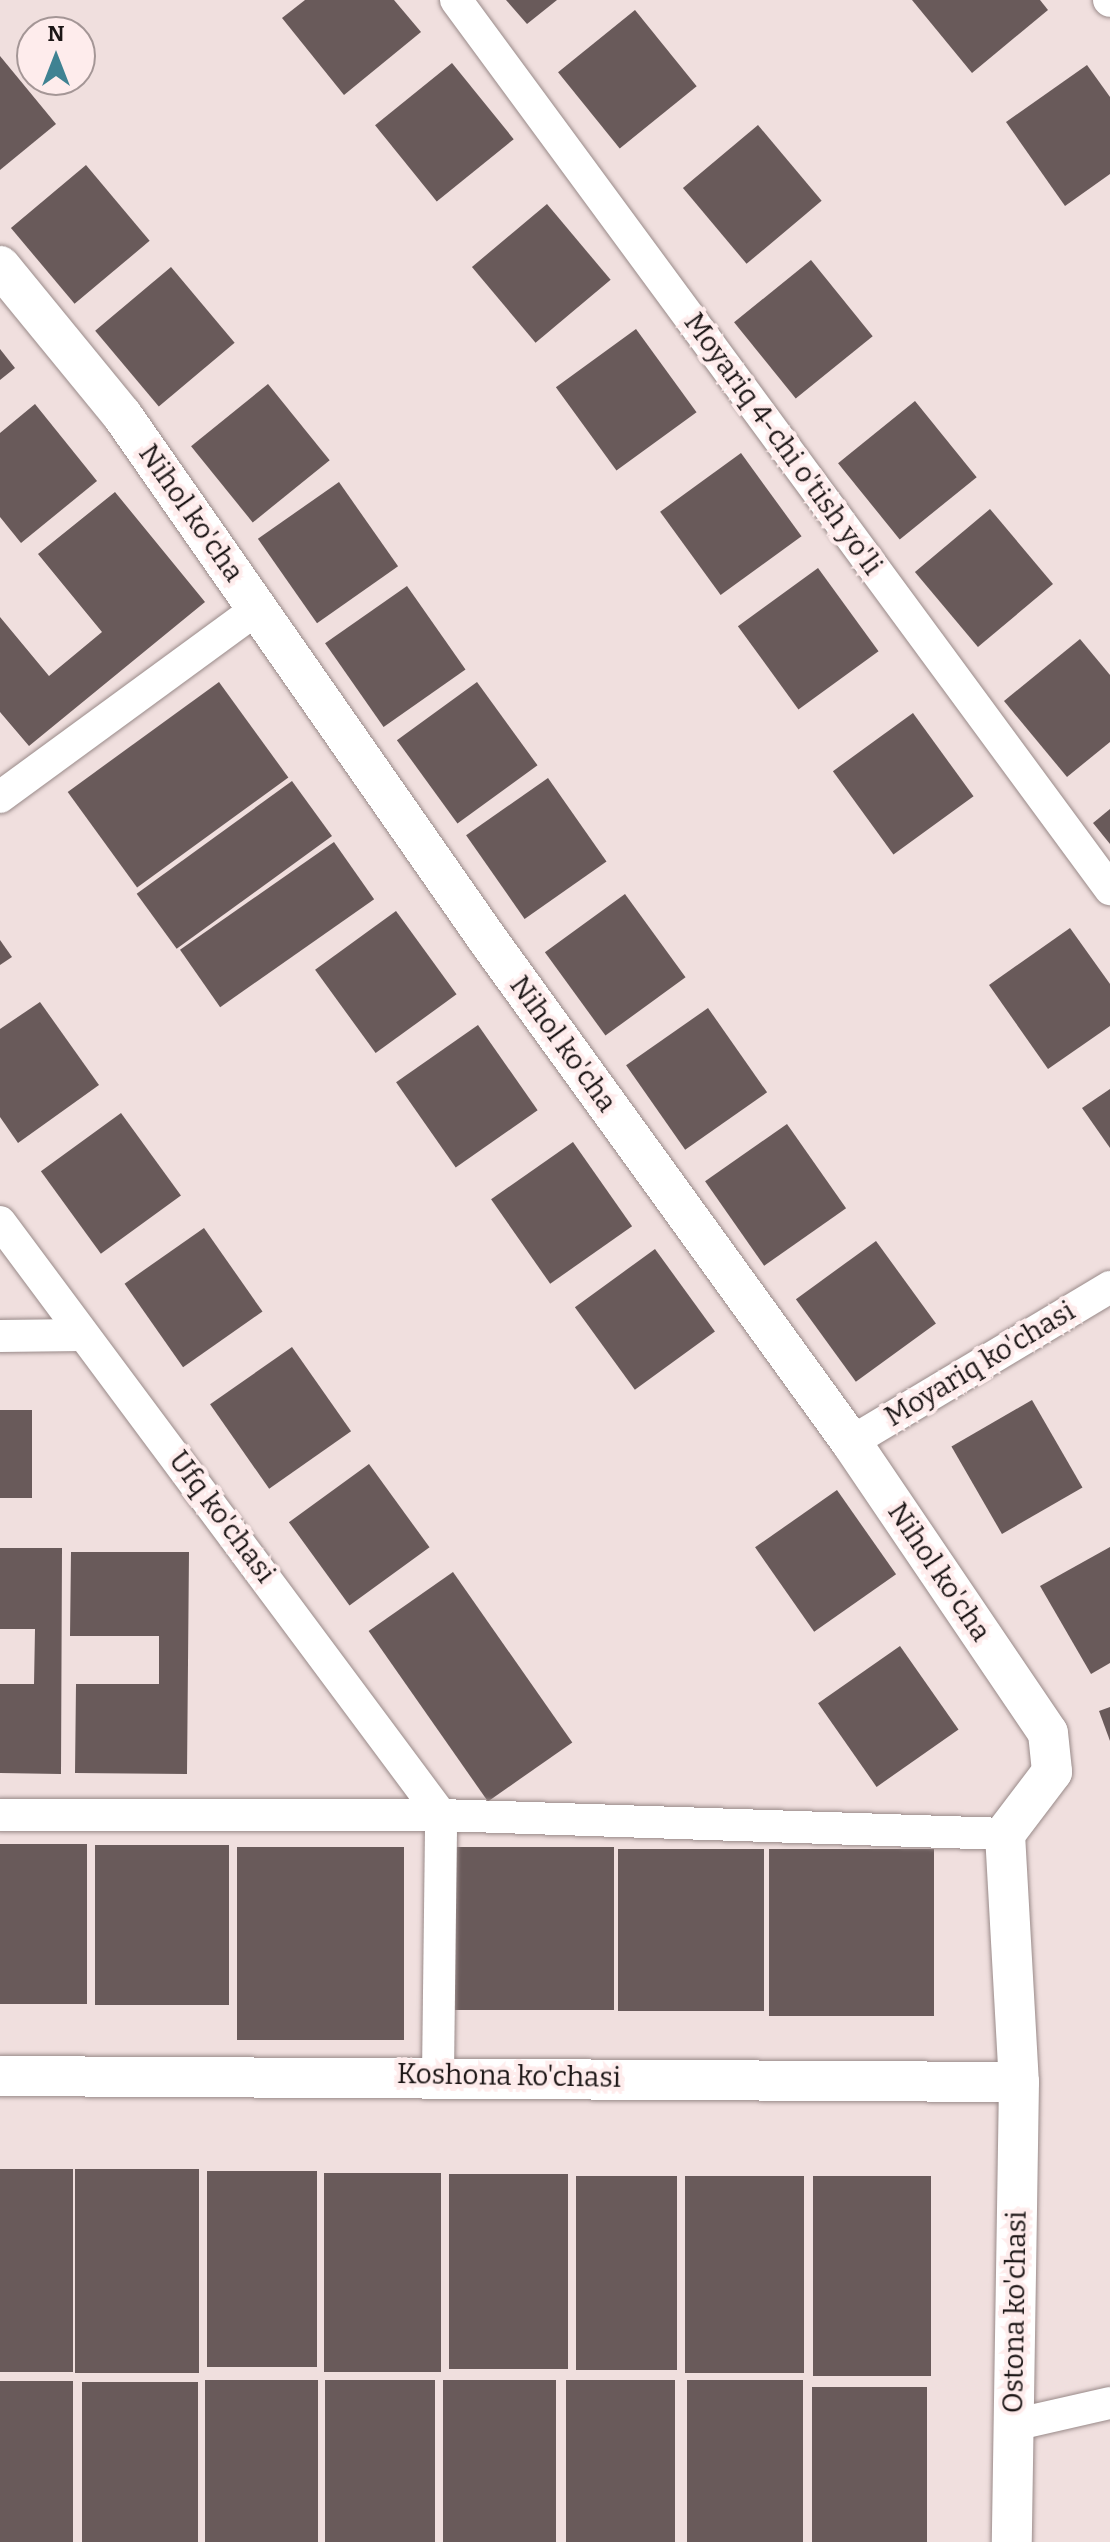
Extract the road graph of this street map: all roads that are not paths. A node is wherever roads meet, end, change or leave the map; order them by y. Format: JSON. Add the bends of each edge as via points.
{"nodes":[{"id":1,"x":456,"y":0,"type":"edge"},
{"id":2,"x":0,"y":266,"type":"edge"},
{"id":3,"x":257,"y":609,"type":"junction"},
{"id":4,"x":0,"y":797,"type":"edge"},
{"id":5,"x":1110,"y":889,"type":"edge"},
{"id":6,"x":0,"y":1222,"type":"edge"},
{"id":7,"x":1110,"y":1287,"type":"edge"},
{"id":8,"x":83,"y":1335,"type":"junction"},
{"id":9,"x":0,"y":1336,"type":"edge"},
{"id":10,"x":851,"y":1442,"type":"junction"},
{"id":11,"x":0,"y":1815,"type":"edge"},
{"id":12,"x":441,"y":1815,"type":"junction"},
{"id":13,"x":1005,"y":1834,"type":"junction"},
{"id":14,"x":438,"y":2075,"type":"junction"},
{"id":15,"x":0,"y":2076,"type":"edge"},
{"id":16,"x":1019,"y":2082,"type":"junction"},
{"id":17,"x":1110,"y":2403,"type":"edge"},
{"id":18,"x":1013,"y":2425,"type":"junction"},
{"id":19,"x":1012,"y":2542,"type":"edge"}],
"edges":[{"from":1,"to":5,"type":"street","name":"Moyariq 4-chi o'tish yo'li"},
{"from":2,"to":3,"type":"street","name":"Nihol ko'cha","via":[[122,415]]},
{"from":3,"to":4,"type":"street"},
{"from":3,"to":10,"type":"street","name":"Nihol ko'cha"},
{"from":6,"to":8,"type":"street","name":"Ufq ko'chasi"},
{"from":7,"to":10,"type":"street","name":"Moyariq ko'chasi"},
{"from":8,"to":9,"type":"street"},
{"from":8,"to":12,"type":"street","name":"Ufq ko'chasi"},
{"from":10,"to":13,"type":"street","name":"Nihol ko'cha","via":[[1051,1740],[1052,1772]]},
{"from":11,"to":12,"type":"street"},
{"from":12,"to":13,"type":"street"},
{"from":12,"to":14,"type":"street"},
{"from":13,"to":16,"type":"street","name":"Ostona ko'chasi"},
{"from":14,"to":15,"type":"street","name":"Koshona ko'chasi"},
{"from":14,"to":16,"type":"street","name":"Koshona ko'chasi"},
{"from":16,"to":18,"type":"street","name":"Ostona ko'chasi"},
{"from":17,"to":18,"type":"street"},
{"from":18,"to":19,"type":"street","name":"Ostona ko'chasi"}]}
